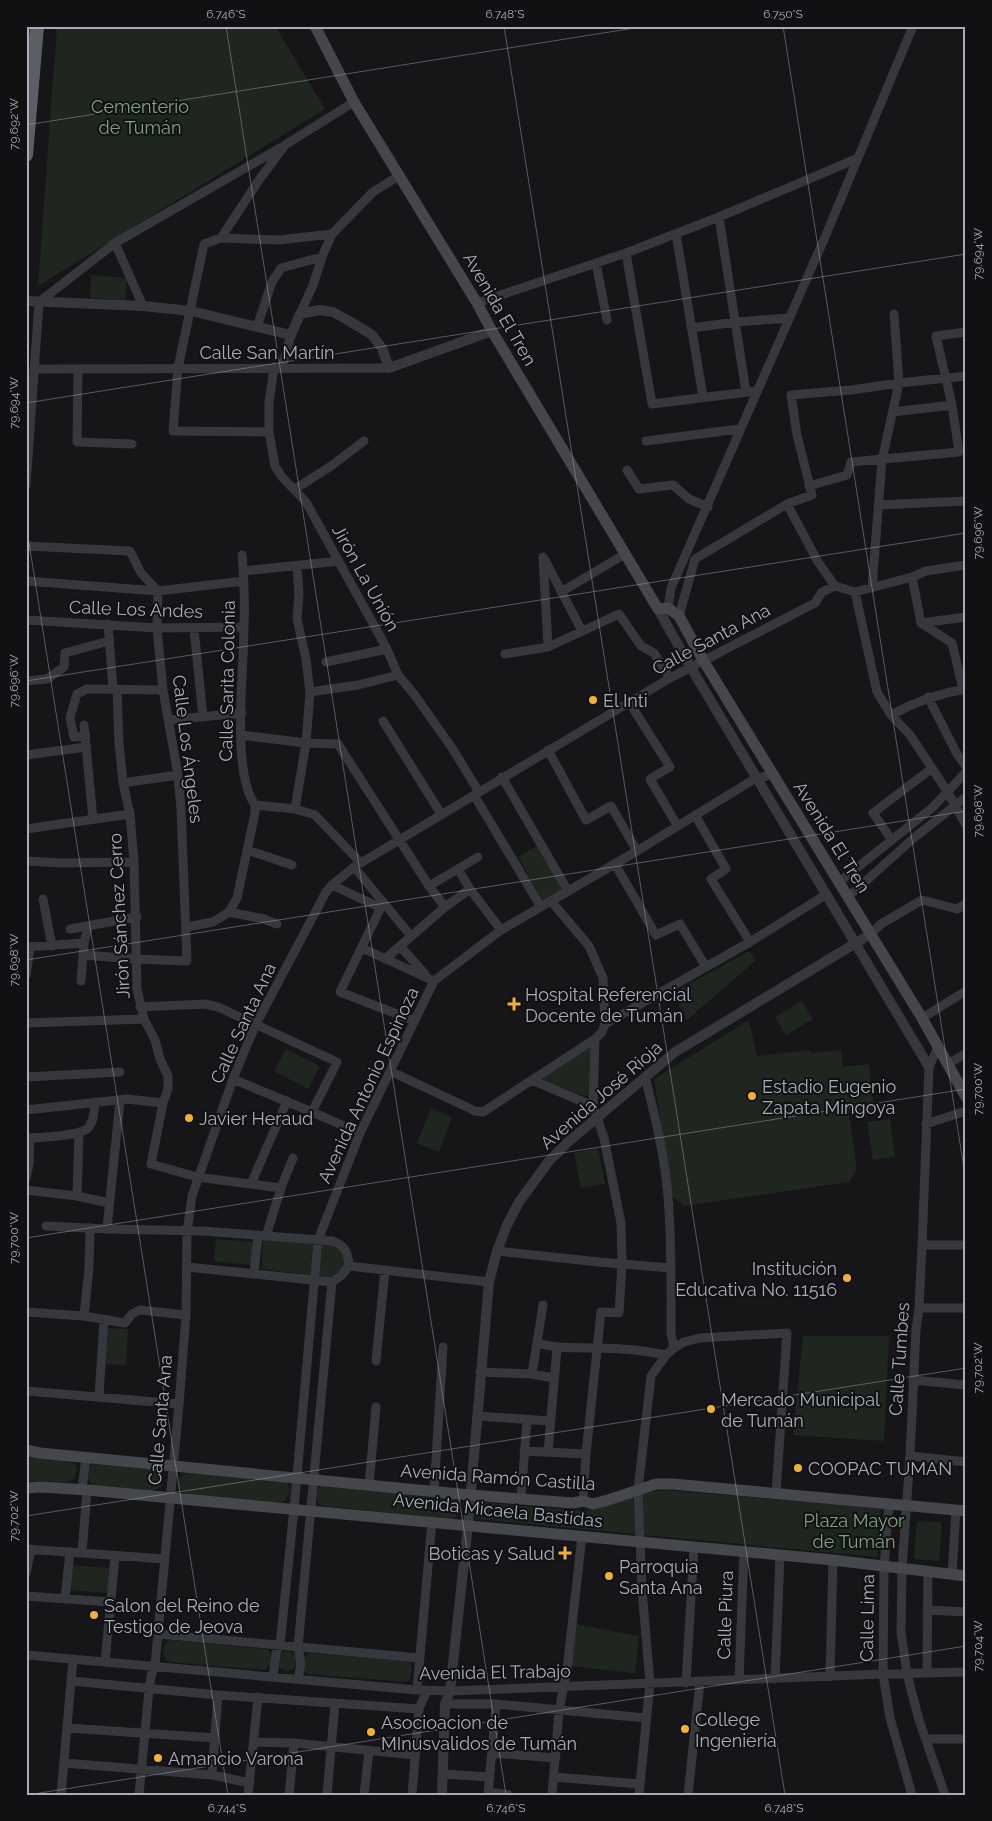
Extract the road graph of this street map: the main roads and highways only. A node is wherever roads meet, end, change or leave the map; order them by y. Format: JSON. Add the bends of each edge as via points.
{"nodes":[{"id":1,"x":37,"y":26,"type":"edge"},
{"id":2,"x":315,"y":26,"type":"edge"},
{"id":3,"x":26,"y":155,"type":"edge"},
{"id":4,"x":966,"y":1097,"type":"edge"},
{"id":5,"x":26,"y":1450,"type":"edge"},
{"id":6,"x":26,"y":1488,"type":"edge"},
{"id":7,"x":961,"y":1511,"type":"edge"},
{"id":8,"x":966,"y":1576,"type":"edge"}],
"edges":[{"from":1,"to":3,"type":"highway"},
{"from":2,"to":4,"type":"main road","name":"Avenida El Tren","via":[[354,102],[626,554],[663,608],[678,616],[922,1018]]},
{"from":5,"to":7,"type":"main road","name":"Avenida Ramón Castilla","via":[[573,1503],[593,1504],[656,1484],[674,1484]]},
{"from":6,"to":8,"type":"main road","name":"Avenida Micaela Bastidas","via":[[42,1486],[294,1508]]}]}
